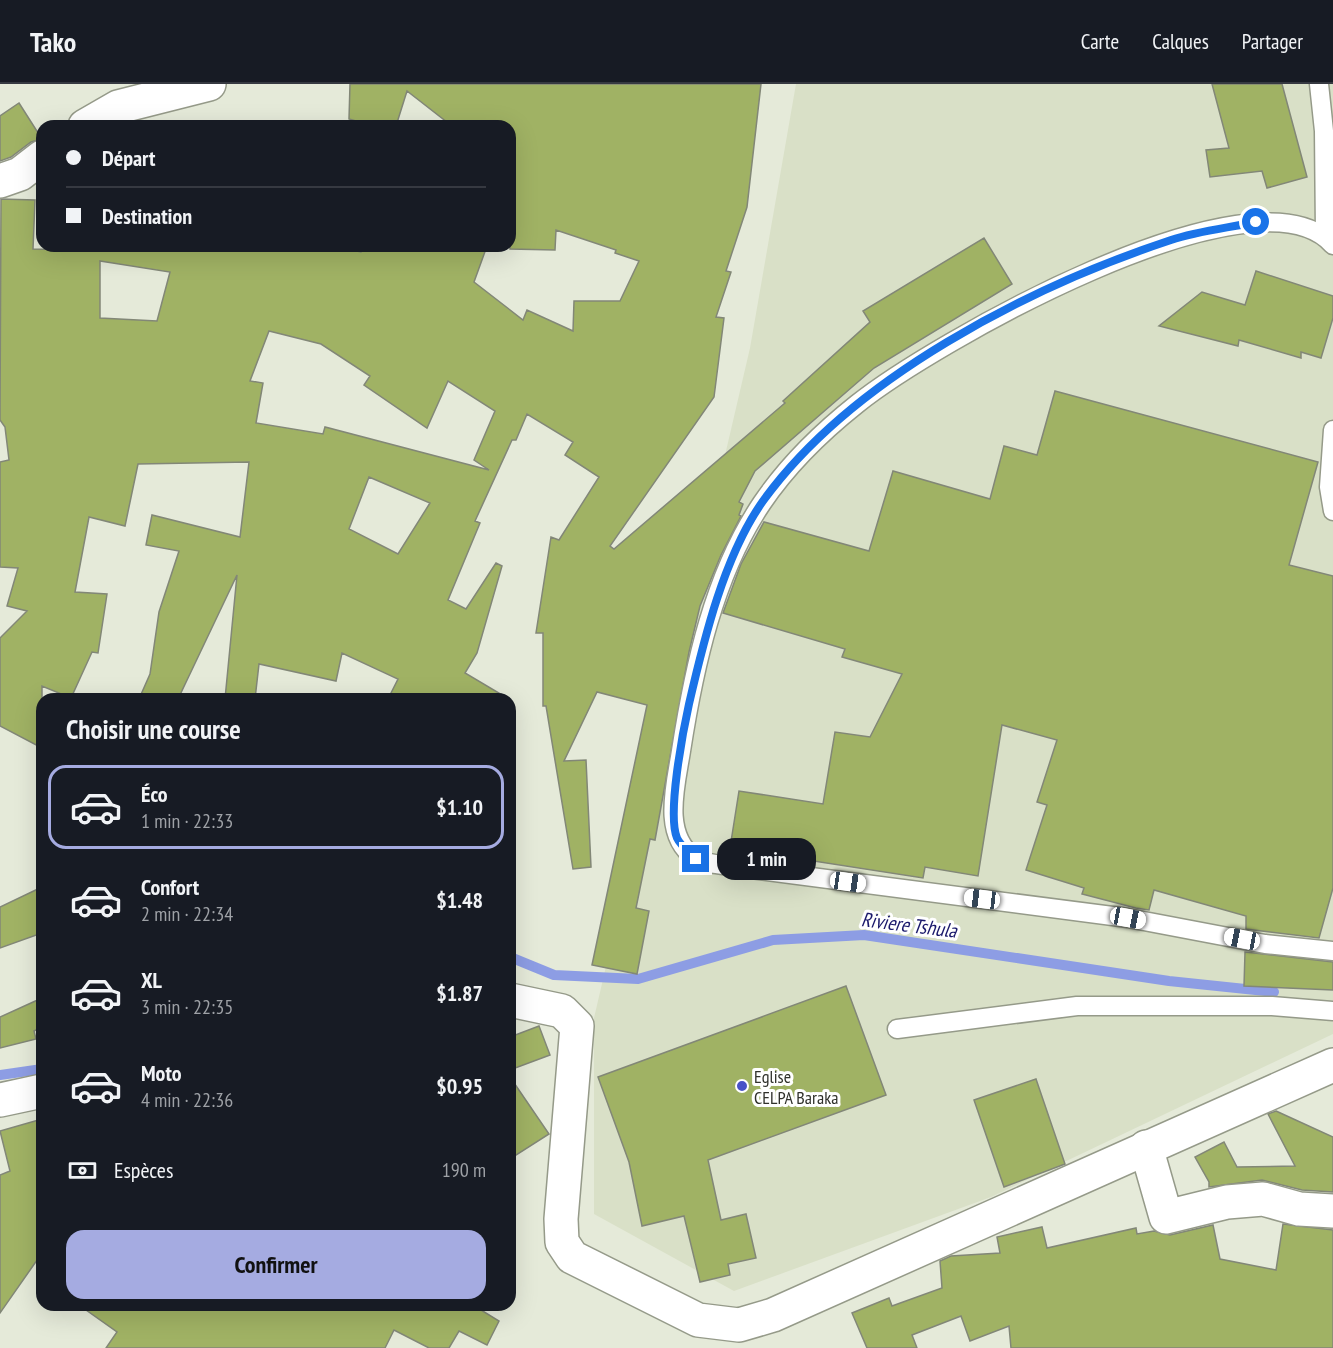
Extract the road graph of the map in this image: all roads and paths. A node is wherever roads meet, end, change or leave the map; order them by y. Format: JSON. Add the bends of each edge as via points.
{"nodes":[{"id":1,"x":208,"y":84,"type":"edge"},
{"id":2,"x":1319,"y":84,"type":"edge"},
{"id":3,"x":95,"y":120,"type":"edge"},
{"id":4,"x":36,"y":162,"type":"edge"},
{"id":5,"x":0,"y":181,"type":"edge"},
{"id":6,"x":1329,"y":240,"type":"edge"},
{"id":7,"x":1333,"y":430,"type":"edge"},
{"id":8,"x":1333,"y":511,"type":"edge"},
{"id":9,"x":1333,"y":951,"type":"edge"},
{"id":10,"x":516,"y":1001,"type":"edge"},
{"id":11,"x":1333,"y":1011,"type":"edge"},
{"id":12,"x":897,"y":1029,"type":"dead end"},
{"id":13,"x":1333,"y":1065,"type":"edge"},
{"id":14,"x":36,"y":1092,"type":"edge"},
{"id":15,"x":0,"y":1100,"type":"edge"},
{"id":16,"x":1146,"y":1147,"type":"junction"},
{"id":17,"x":1333,"y":1211,"type":"edge"}],
"edges":[{"from":1,"to":3,"type":"street","via":[[118,107]]},
{"from":2,"to":6,"type":"lane"},
{"from":4,"to":5,"type":"street","via":[[20,174]]},
{"from":6,"to":9,"type":"lane","via":[[1285,222],[1256,222],[1174,239],[1096,268],[987,320],[913,364],[857,404],[802,455],[762,503],[728,568],[702,647],[673,800],[677,838],[696,859],[1128,918],[1265,944]]},
{"from":7,"to":8,"type":"lane","via":[[1329,488]]},
{"from":10,"to":16,"type":"street","via":[[562,1011],[577,1026],[562,1242],[572,1257],[698,1320],[739,1325],[773,1315]]},
{"from":11,"to":12,"type":"lane","via":[[1272,1006],[1077,1006]]},
{"from":13,"to":16,"type":"street"},
{"from":14,"to":15,"type":"street"},
{"from":16,"to":17,"type":"street","via":[[1166,1217],[1227,1202],[1263,1199],[1299,1209]]}]}
